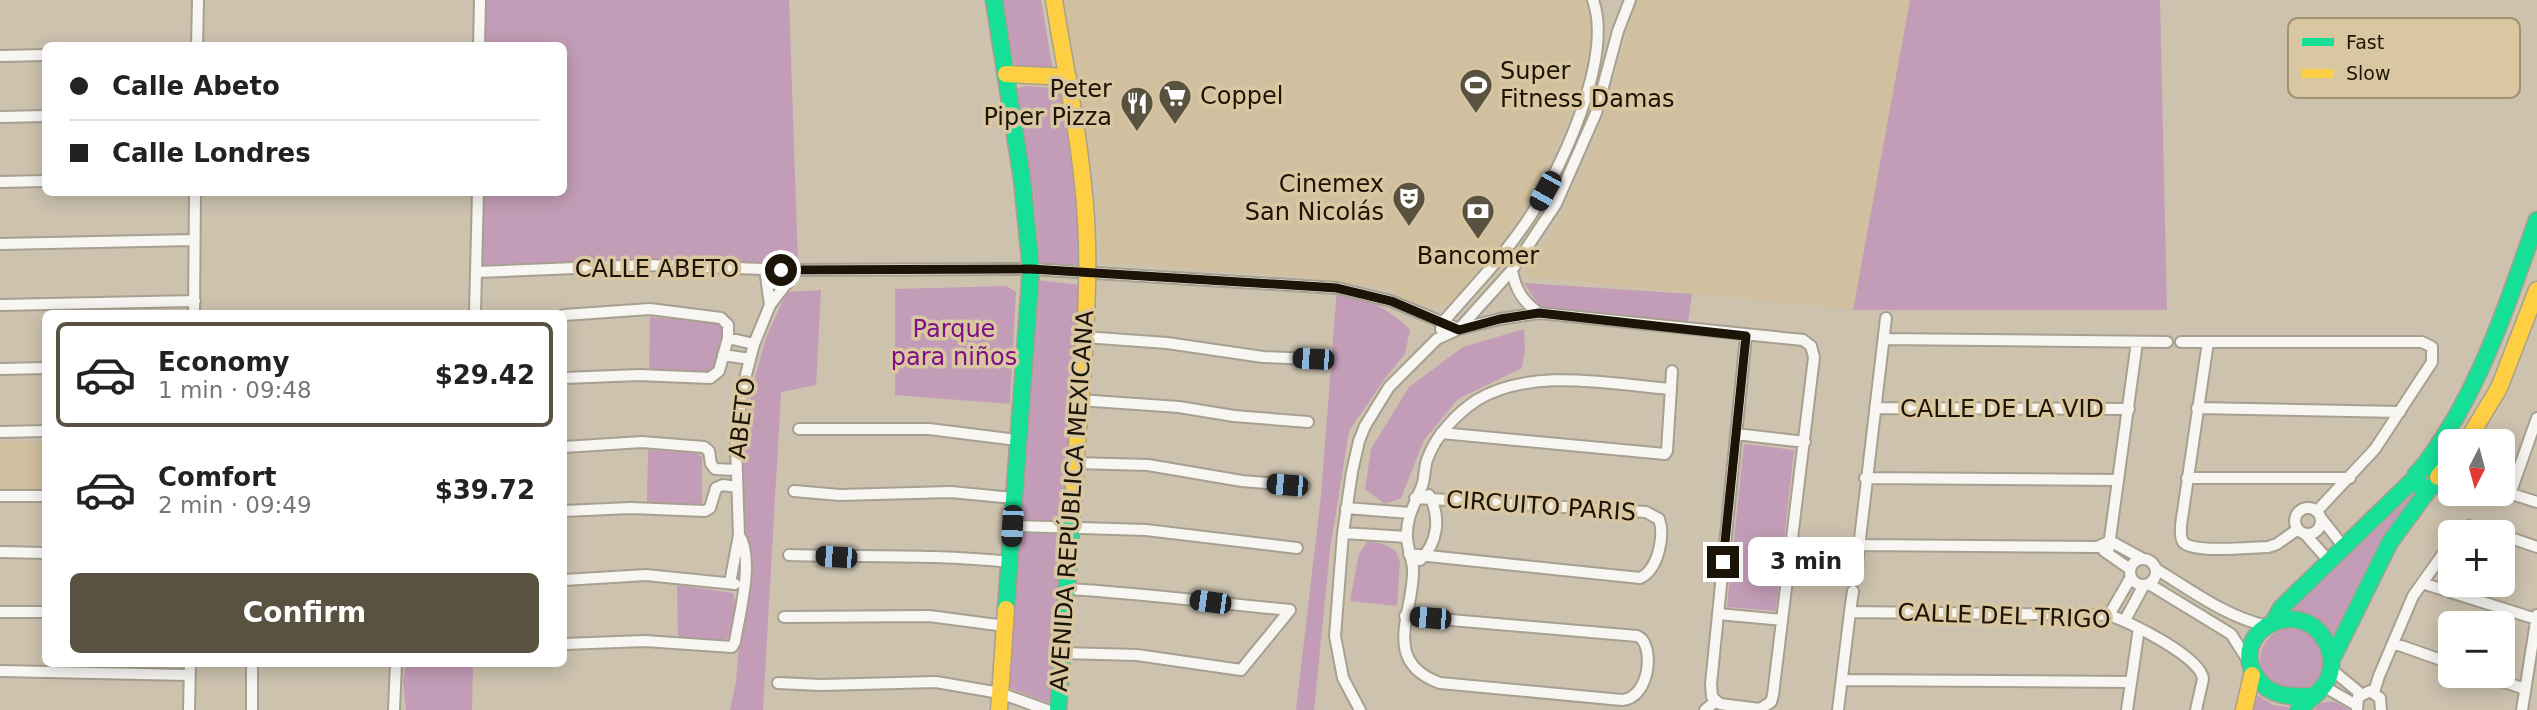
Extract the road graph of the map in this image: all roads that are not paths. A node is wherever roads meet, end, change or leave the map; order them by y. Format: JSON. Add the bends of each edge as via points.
{"nodes":[{"id":1,"x":198,"y":0,"type":"edge"},
{"id":2,"x":480,"y":0,"type":"edge"},
{"id":3,"x":994,"y":0,"type":"edge"},
{"id":4,"x":1054,"y":0,"type":"edge"},
{"id":5,"x":1593,"y":0,"type":"edge"},
{"id":6,"x":1630,"y":0,"type":"edge"},
{"id":7,"x":198,"y":42,"type":"edge"},
{"id":8,"x":479,"y":42,"type":"edge"},
{"id":9,"x":42,"y":55,"type":"edge"},
{"id":10,"x":0,"y":56,"type":"edge"},
{"id":11,"x":1006,"y":74,"type":"junction"},
{"id":12,"x":1068,"y":77,"type":"junction"},
{"id":13,"x":1582,"y":110,"type":"junction"},
{"id":14,"x":1596,"y":113,"type":"junction"},
{"id":15,"x":42,"y":116,"type":"edge"},
{"id":16,"x":0,"y":117,"type":"edge"},
{"id":17,"x":42,"y":181,"type":"edge"},
{"id":18,"x":0,"y":182,"type":"edge"},
{"id":19,"x":195,"y":196,"type":"edge"},
{"id":20,"x":478,"y":196,"type":"edge"},
{"id":21,"x":2537,"y":220,"type":"edge"},
{"id":22,"x":194,"y":240,"type":"junction"},
{"id":23,"x":0,"y":244,"type":"edge"},
{"id":24,"x":765,"y":269,"type":"junction"},
{"id":25,"x":1031,"y":269,"type":"junction"},
{"id":26,"x":797,"y":270,"type":"junction"},
{"id":27,"x":1512,"y":271,"type":"junction"},
{"id":28,"x":477,"y":272,"type":"junction"},
{"id":29,"x":1087,"y":274,"type":"junction"},
{"id":30,"x":2510,"y":295,"type":"junction"},
{"id":31,"x":2534,"y":297,"type":"edge"},
{"id":32,"x":195,"y":301,"type":"junction"},
{"id":33,"x":0,"y":305,"type":"edge"},
{"id":34,"x":771,"y":305,"type":"junction"},
{"id":35,"x":194,"y":310,"type":"edge"},
{"id":36,"x":475,"y":310,"type":"edge"},
{"id":37,"x":1539,"y":313,"type":"junction"},
{"id":38,"x":567,"y":315,"type":"edge"},
{"id":39,"x":1886,"y":318,"type":"dead end"},
{"id":40,"x":1443,"y":322,"type":"junction"},
{"id":41,"x":1459,"y":330,"type":"junction"},
{"id":42,"x":729,"y":334,"type":"junction"},
{"id":43,"x":1746,"y":336,"type":"junction"},
{"id":44,"x":1084,"y":337,"type":"junction"},
{"id":45,"x":1884,"y":339,"type":"junction"},
{"id":46,"x":1437,"y":340,"type":"junction"},
{"id":47,"x":2137,"y":342,"type":"junction"},
{"id":48,"x":2167,"y":342,"type":"dead end"},
{"id":49,"x":2182,"y":342,"type":"dead end"},
{"id":50,"x":2208,"y":342,"type":"junction"},
{"id":51,"x":754,"y":344,"type":"junction"},
{"id":52,"x":723,"y":355,"type":"junction"},
{"id":53,"x":750,"y":359,"type":"junction"},
{"id":54,"x":1313,"y":359,"type":"dead end"},
{"id":55,"x":42,"y":368,"type":"edge"},
{"id":56,"x":0,"y":369,"type":"edge"},
{"id":57,"x":1672,"y":371,"type":"dead end"},
{"id":58,"x":567,"y":378,"type":"edge"},
{"id":59,"x":1671,"y":389,"type":"junction"},
{"id":60,"x":1079,"y":400,"type":"junction"},
{"id":61,"x":1875,"y":408,"type":"junction"},
{"id":62,"x":2197,"y":408,"type":"junction"},
{"id":63,"x":2129,"y":409,"type":"junction"},
{"id":64,"x":2400,"y":412,"type":"junction"},
{"id":65,"x":2537,"y":418,"type":"edge"},
{"id":66,"x":1307,"y":422,"type":"dead end"},
{"id":67,"x":799,"y":429,"type":"dead end"},
{"id":68,"x":2476,"y":429,"type":"edge"},
{"id":69,"x":42,"y":431,"type":"edge"},
{"id":70,"x":0,"y":432,"type":"edge"},
{"id":71,"x":1441,"y":433,"type":"junction"},
{"id":72,"x":1737,"y":434,"type":"junction"},
{"id":73,"x":1017,"y":440,"type":"junction"},
{"id":74,"x":1805,"y":442,"type":"junction"},
{"id":75,"x":567,"y":447,"type":"edge"},
{"id":76,"x":1075,"y":463,"type":"junction"},
{"id":77,"x":736,"y":470,"type":"junction"},
{"id":78,"x":2515,"y":471,"type":"edge"},
{"id":79,"x":2420,"y":472,"type":"junction"},
{"id":80,"x":1866,"y":478,"type":"junction"},
{"id":81,"x":2187,"y":478,"type":"junction"},
{"id":82,"x":2350,"y":478,"type":"junction"},
{"id":83,"x":2438,"y":478,"type":"edge"},
{"id":84,"x":2118,"y":480,"type":"junction"},
{"id":85,"x":2434,"y":483,"type":"junction"},
{"id":86,"x":1423,"y":485,"type":"junction"},
{"id":87,"x":1304,"y":486,"type":"dead end"},
{"id":88,"x":737,"y":487,"type":"junction"},
{"id":89,"x":794,"y":491,"type":"dead end"},
{"id":90,"x":2515,"y":495,"type":"edge"},
{"id":91,"x":0,"y":496,"type":"edge"},
{"id":92,"x":42,"y":496,"type":"edge"},
{"id":93,"x":1013,"y":498,"type":"junction"},
{"id":94,"x":1415,"y":498,"type":"junction"},
{"id":95,"x":1432,"y":498,"type":"junction"},
{"id":96,"x":2537,"y":502,"type":"edge"},
{"id":97,"x":1346,"y":508,"type":"junction"},
{"id":98,"x":567,"y":511,"type":"edge"},
{"id":99,"x":1409,"y":513,"type":"junction"},
{"id":100,"x":2319,"y":515,"type":"junction"},
{"id":101,"x":1012,"y":526,"type":"junction"},
{"id":102,"x":1069,"y":528,"type":"junction"},
{"id":103,"x":2302,"y":532,"type":"junction"},
{"id":104,"x":1343,"y":533,"type":"junction"},
{"id":105,"x":739,"y":535,"type":"junction"},
{"id":106,"x":1407,"y":537,"type":"junction"},
{"id":107,"x":2515,"y":540,"type":"edge"},
{"id":108,"x":1858,"y":545,"type":"junction"},
{"id":109,"x":2343,"y":546,"type":"junction"},
{"id":110,"x":2109,"y":547,"type":"junction"},
{"id":111,"x":2537,"y":547,"type":"edge"},
{"id":112,"x":1297,"y":548,"type":"dead end"},
{"id":113,"x":0,"y":552,"type":"edge"},
{"id":114,"x":42,"y":553,"type":"edge"},
{"id":115,"x":1409,"y":554,"type":"junction"},
{"id":116,"x":789,"y":555,"type":"dead end"},
{"id":117,"x":1424,"y":557,"type":"junction"},
{"id":118,"x":2143,"y":559,"type":"junction"},
{"id":119,"x":2329,"y":561,"type":"junction"},
{"id":120,"x":2438,"y":561,"type":"edge"},
{"id":121,"x":1010,"y":562,"type":"junction"},
{"id":122,"x":1413,"y":567,"type":"junction"},
{"id":123,"x":2155,"y":569,"type":"junction"},
{"id":124,"x":1856,"y":573,"type":"dead end"},
{"id":125,"x":2130,"y":573,"type":"junction"},
{"id":126,"x":567,"y":580,"type":"edge"},
{"id":127,"x":730,"y":583,"type":"junction"},
{"id":128,"x":2422,"y":583,"type":"junction"},
{"id":129,"x":744,"y":584,"type":"junction"},
{"id":130,"x":2146,"y":585,"type":"junction"},
{"id":131,"x":1067,"y":589,"type":"junction"},
{"id":132,"x":1853,"y":591,"type":"dead end"},
{"id":133,"x":0,"y":612,"type":"edge"},
{"id":134,"x":42,"y":612,"type":"edge"},
{"id":135,"x":1850,"y":612,"type":"junction"},
{"id":136,"x":1718,"y":614,"type":"junction"},
{"id":137,"x":1405,"y":615,"type":"junction"},
{"id":138,"x":2109,"y":615,"type":"junction"},
{"id":139,"x":784,"y":617,"type":"dead end"},
{"id":140,"x":2537,"y":617,"type":"edge"},
{"id":141,"x":1782,"y":620,"type":"junction"},
{"id":142,"x":2125,"y":620,"type":"junction"},
{"id":143,"x":2270,"y":624,"type":"junction"},
{"id":144,"x":1005,"y":626,"type":"junction"},
{"id":145,"x":2139,"y":628,"type":"junction"},
{"id":146,"x":2393,"y":643,"type":"junction"},
{"id":147,"x":567,"y":644,"type":"edge"},
{"id":148,"x":1061,"y":653,"type":"junction"},
{"id":149,"x":2438,"y":659,"type":"edge"},
{"id":150,"x":2331,"y":664,"type":"junction"},
{"id":151,"x":252,"y":667,"type":"edge"},
{"id":152,"x":396,"y":667,"type":"edge"},
{"id":153,"x":189,"y":669,"type":"edge"},
{"id":154,"x":2250,"y":669,"type":"junction"},
{"id":155,"x":0,"y":671,"type":"edge"},
{"id":156,"x":1842,"y":680,"type":"junction"},
{"id":157,"x":2131,"y":682,"type":"junction"},
{"id":158,"x":778,"y":683,"type":"dead end"},
{"id":159,"x":2515,"y":685,"type":"edge"},
{"id":160,"x":2525,"y":688,"type":"junction"},
{"id":161,"x":2317,"y":691,"type":"junction"},
{"id":162,"x":2374,"y":692,"type":"junction"},
{"id":163,"x":1000,"y":693,"type":"junction"},
{"id":164,"x":2361,"y":694,"type":"junction"},
{"id":165,"x":1716,"y":701,"type":"junction"},
{"id":166,"x":2357,"y":708,"type":"edge"},
{"id":167,"x":188,"y":710,"type":"edge"},
{"id":168,"x":252,"y":710,"type":"edge"},
{"id":169,"x":394,"y":710,"type":"edge"},
{"id":170,"x":999,"y":710,"type":"edge"},
{"id":171,"x":1047,"y":710,"type":"edge"},
{"id":172,"x":1058,"y":710,"type":"edge"},
{"id":173,"x":1360,"y":710,"type":"edge"},
{"id":174,"x":1705,"y":710,"type":"edge"},
{"id":175,"x":1838,"y":710,"type":"edge"},
{"id":176,"x":2127,"y":710,"type":"edge"},
{"id":177,"x":2196,"y":710,"type":"edge"},
{"id":178,"x":2244,"y":710,"type":"edge"},
{"id":179,"x":2298,"y":710,"type":"edge"},
{"id":180,"x":2381,"y":710,"type":"edge"},
{"id":181,"x":2522,"y":710,"type":"edge"}],
"edges":[{"from":1,"to":7,"type":"street"},
{"from":2,"to":8,"type":"street"},
{"from":3,"to":11,"type":"main road"},
{"from":4,"to":12,"type":"main road","name":"AVENIDA REPÚBLICA MEXICANA"},
{"from":5,"to":13,"type":"street","via":[[1598,36]]},
{"from":6,"to":14,"type":"street"},
{"from":9,"to":10,"type":"street"},
{"from":11,"to":12,"type":"main road"},
{"from":11,"to":25,"type":"main road"},
{"from":12,"to":29,"type":"main road","name":"AVENIDA REPÚBLICA MEXICANA","via":[[1087,207]]},
{"from":13,"to":14,"type":"street"},
{"from":13,"to":40,"type":"street","via":[[1536,208]]},
{"from":14,"to":27,"type":"street","via":[[1556,204]]},
{"from":15,"to":16,"type":"street"},
{"from":17,"to":18,"type":"street"},
{"from":19,"to":22,"type":"street"},
{"from":20,"to":28,"type":"street"},
{"from":21,"to":30,"type":"main road"},
{"from":22,"to":23,"type":"street"},
{"from":22,"to":32,"type":"street"},
{"from":24,"to":26,"type":"street","name":"CALLE ABETO"},
{"from":24,"to":28,"type":"street","name":"CALLE ABETO","via":[[648,265]]},
{"from":24,"to":34,"type":"street"},
{"from":25,"to":26,"type":"street","name":"CALLE ABETO"},
{"from":25,"to":29,"type":"street","name":"CALLE ABETO"},
{"from":25,"to":73,"type":"main road"},
{"from":26,"to":34,"type":"street","name":"ABETO"},
{"from":27,"to":37,"type":"street","via":[[1522,297]]},
{"from":27,"to":41,"type":"street"},
{"from":28,"to":36,"type":"street"},
{"from":29,"to":40,"type":"street","name":"CALLE ABETO","via":[[1337,288],[1391,301]]},
{"from":29,"to":44,"type":"main road","name":"AVENIDA REPÚBLICA MEXICANA"},
{"from":30,"to":31,"type":"main road"},
{"from":30,"to":79,"type":"main road","via":[[2477,377]]},
{"from":31,"to":68,"type":"main road","via":[[2498,388]]},
{"from":32,"to":33,"type":"street"},
{"from":32,"to":35,"type":"street"},
{"from":34,"to":51,"type":"street","name":"ABETO"},
{"from":37,"to":41,"type":"street"},
{"from":37,"to":43,"type":"street"},
{"from":38,"to":42,"type":"street","via":[[650,309],[720,318],[727,323]]},
{"from":39,"to":45,"type":"street"},
{"from":40,"to":41,"type":"street","name":"CALLE ABETO"},
{"from":40,"to":46,"type":"street"},
{"from":41,"to":46,"type":"street"},
{"from":42,"to":51,"type":"street"},
{"from":42,"to":52,"type":"street"},
{"from":43,"to":72,"type":"street"},
{"from":43,"to":74,"type":"street","via":[[1809,344],[1814,357]]},
{"from":44,"to":54,"type":"street"},
{"from":44,"to":60,"type":"main road","name":"AVENIDA REPÚBLICA MEXICANA"},
{"from":45,"to":47,"type":"street"},
{"from":45,"to":61,"type":"street"},
{"from":46,"to":97,"type":"street","via":[[1389,387],[1365,426]]},
{"from":47,"to":48,"type":"street"},
{"from":47,"to":63,"type":"street"},
{"from":49,"to":50,"type":"street"},
{"from":50,"to":62,"type":"street"},
{"from":50,"to":64,"type":"street","via":[[2428,344],[2434,352],[2432,362]]},
{"from":51,"to":53,"type":"street","name":"ABETO"},
{"from":52,"to":53,"type":"street"},
{"from":52,"to":58,"type":"street","via":[[710,378]]},
{"from":53,"to":77,"type":"street","name":"ABETO","via":[[737,418]]},
{"from":55,"to":56,"type":"street"},
{"from":57,"to":59,"type":"street"},
{"from":59,"to":71,"type":"street","via":[[1528,382],[1476,401]]},
{"from":59,"to":71,"type":"street","via":[[1667,451],[1663,454]]},
{"from":60,"to":66,"type":"street","via":[[1157,404]]},
{"from":60,"to":76,"type":"main road","name":"AVENIDA REPÚBLICA MEXICANA"},
{"from":61,"to":63,"type":"street","name":"CALLE DE LA VID"},
{"from":61,"to":80,"type":"street"},
{"from":62,"to":64,"type":"street"},
{"from":62,"to":81,"type":"street"},
{"from":63,"to":84,"type":"street"},
{"from":64,"to":82,"type":"street"},
{"from":65,"to":78,"type":"street"},
{"from":67,"to":73,"type":"street","via":[[929,429]]},
{"from":69,"to":70,"type":"street"},
{"from":71,"to":86,"type":"street","via":[[1426,463]]},
{"from":72,"to":74,"type":"street"},
{"from":72,"to":136,"type":"street"},
{"from":73,"to":93,"type":"main road"},
{"from":74,"to":141,"type":"street"},
{"from":75,"to":77,"type":"street","via":[[642,442],[704,447],[719,470]]},
{"from":76,"to":87,"type":"street","via":[[1148,466]]},
{"from":76,"to":102,"type":"main road","name":"AVENIDA REPÚBLICA MEXICANA"},
{"from":77,"to":88,"type":"street","name":"ABETO"},
{"from":79,"to":85,"type":"main road","via":[[2432,468]]},
{"from":79,"to":109,"type":"main road"},
{"from":80,"to":84,"type":"street"},
{"from":80,"to":108,"type":"street"},
{"from":81,"to":82,"type":"street"},
{"from":81,"to":103,"type":"street","via":[[2181,525],[2186,544],[2200,549],[2268,547]]},
{"from":82,"to":100,"type":"street"},
{"from":83,"to":85,"type":"main road"},
{"from":84,"to":110,"type":"street"},
{"from":85,"to":150,"type":"main road","via":[[2389,542]]},
{"from":86,"to":94,"type":"street","name":"CIRCUITO PARIS"},
{"from":86,"to":95,"type":"street","name":"CIRCUITO PARIS"},
{"from":88,"to":98,"type":"street","via":[[719,486],[705,511]]},
{"from":88,"to":105,"type":"street","name":"ABETO"},
{"from":89,"to":93,"type":"street","via":[[840,495],[951,492]]},
{"from":90,"to":96,"type":"street"},
{"from":91,"to":92,"type":"street"},
{"from":93,"to":101,"type":"main road"},
{"from":94,"to":95,"type":"street","name":"CIRCUITO PARIS"},
{"from":94,"to":99,"type":"street","name":"CIRCUITO PARIS"},
{"from":95,"to":117,"type":"street","name":"CIRCUITO PARIS","via":[[1435,535]]},
{"from":95,"to":117,"type":"street","name":"CIRCUITO PARIS","via":[[1646,512],[1659,519],[1661,530],[1654,564],[1640,578]]},
{"from":97,"to":99,"type":"street"},
{"from":97,"to":104,"type":"street"},
{"from":99,"to":106,"type":"street","name":"CIRCUITO PARIS"},
{"from":100,"to":103,"type":"street","via":[[2318,530]]},
{"from":100,"to":103,"type":"street","via":[[2305,508],[2298,513],[2295,521]]},
{"from":100,"to":109,"type":"street"},
{"from":101,"to":102,"type":"street"},
{"from":101,"to":121,"type":"main road"},
{"from":102,"to":112,"type":"street","via":[[1146,530]]},
{"from":102,"to":131,"type":"main road","name":"AVENIDA REPÚBLICA MEXICANA"},
{"from":103,"to":119,"type":"street"},
{"from":104,"to":106,"type":"street"},
{"from":104,"to":173,"type":"street","via":[[1336,651],[1343,678]]},
{"from":105,"to":127,"type":"street"},
{"from":105,"to":129,"type":"street","via":[[744,542]]},
{"from":106,"to":115,"type":"street","name":"CIRCUITO PARIS"},
{"from":107,"to":111,"type":"street"},
{"from":108,"to":110,"type":"street"},
{"from":108,"to":124,"type":"street"},
{"from":109,"to":119,"type":"main road"},
{"from":110,"to":118,"type":"street"},
{"from":110,"to":125,"type":"street"},
{"from":113,"to":114,"type":"street"},
{"from":115,"to":117,"type":"street","name":"CIRCUITO PARIS"},
{"from":115,"to":122,"type":"street","name":"CIRCUITO PARIS"},
{"from":116,"to":121,"type":"street","via":[[936,555]]},
{"from":117,"to":122,"type":"street","name":"CIRCUITO PARIS"},
{"from":118,"to":123,"type":"street"},
{"from":118,"to":125,"type":"street","via":[[2135,562]]},
{"from":119,"to":143,"type":"main road"},
{"from":120,"to":128,"type":"street"},
{"from":121,"to":144,"type":"main road"},
{"from":122,"to":137,"type":"street"},
{"from":123,"to":130,"type":"street","via":[[2155,578]]},
{"from":123,"to":143,"type":"street","via":[[2230,613]]},
{"from":125,"to":130,"type":"street","via":[[2136,584]]},
{"from":125,"to":138,"type":"street","name":"CALLE DEL TRIGO"},
{"from":126,"to":127,"type":"street","via":[[646,575]]},
{"from":127,"to":129,"type":"street"},
{"from":128,"to":140,"type":"street"},
{"from":128,"to":146,"type":"street"},
{"from":129,"to":147,"type":"street","via":[[732,647],[645,641]]},
{"from":130,"to":142,"type":"street","name":"CALLE DEL TRIGO"},
{"from":130,"to":154,"type":"street","via":[[2231,634]]},
{"from":131,"to":148,"type":"main road","name":"AVENIDA REPÚBLICA MEXICANA"},
{"from":131,"to":148,"type":"street","via":[[1290,610],[1241,670],[1147,656]]},
{"from":132,"to":135,"type":"street"},
{"from":133,"to":134,"type":"street"},
{"from":135,"to":138,"type":"street","name":"CALLE DEL TRIGO"},
{"from":135,"to":156,"type":"street"},
{"from":136,"to":141,"type":"street"},
{"from":136,"to":165,"type":"street","via":[[1711,684]]},
{"from":137,"to":137,"type":"street","via":[[1409,659],[1421,675],[1440,683],[1622,700],[1630,699],[1644,685],[1646,643],[1637,636]]},
{"from":138,"to":142,"type":"street","name":"CALLE DEL TRIGO"},
{"from":139,"to":144,"type":"street","via":[[929,616]]},
{"from":140,"to":160,"type":"street"},
{"from":141,"to":165,"type":"street","via":[[1768,705],[1760,709]]},
{"from":142,"to":145,"type":"street","name":"CALLE DEL TRIGO"},
{"from":143,"to":150,"type":"main road","via":[[2286,619],[2312,625],[2329,646]]},
{"from":143,"to":154,"type":"main road","via":[[2253,642]]},
{"from":144,"to":163,"type":"main road"},
{"from":145,"to":157,"type":"street"},
{"from":145,"to":177,"type":"street","name":"CALLE DEL TRIGO","via":[[2199,668],[2203,679]]},
{"from":146,"to":149,"type":"street"},
{"from":146,"to":162,"type":"street"},
{"from":148,"to":172,"type":"main road","name":"AVENIDA REPÚBLICA MEXICANA"},
{"from":150,"to":161,"type":"main road"},
{"from":150,"to":164,"type":"street"},
{"from":151,"to":168,"type":"street"},
{"from":152,"to":169,"type":"street"},
{"from":153,"to":155,"type":"street"},
{"from":153,"to":167,"type":"street"},
{"from":154,"to":161,"type":"main road","via":[[2266,694],[2276,699],[2300,701]]},
{"from":154,"to":178,"type":"main road"},
{"from":156,"to":157,"type":"street"},
{"from":156,"to":175,"type":"street"},
{"from":157,"to":176,"type":"street"},
{"from":158,"to":163,"type":"street","via":[[936,682]]},
{"from":159,"to":160,"type":"street"},
{"from":160,"to":181,"type":"street"},
{"from":161,"to":166,"type":"street"},
{"from":161,"to":179,"type":"main road"},
{"from":162,"to":164,"type":"street"},
{"from":162,"to":180,"type":"street","via":[[2382,701]]},
{"from":163,"to":170,"type":"main road"},
{"from":163,"to":171,"type":"street"},
{"from":164,"to":166,"type":"street"},
{"from":165,"to":174,"type":"street"}]}
